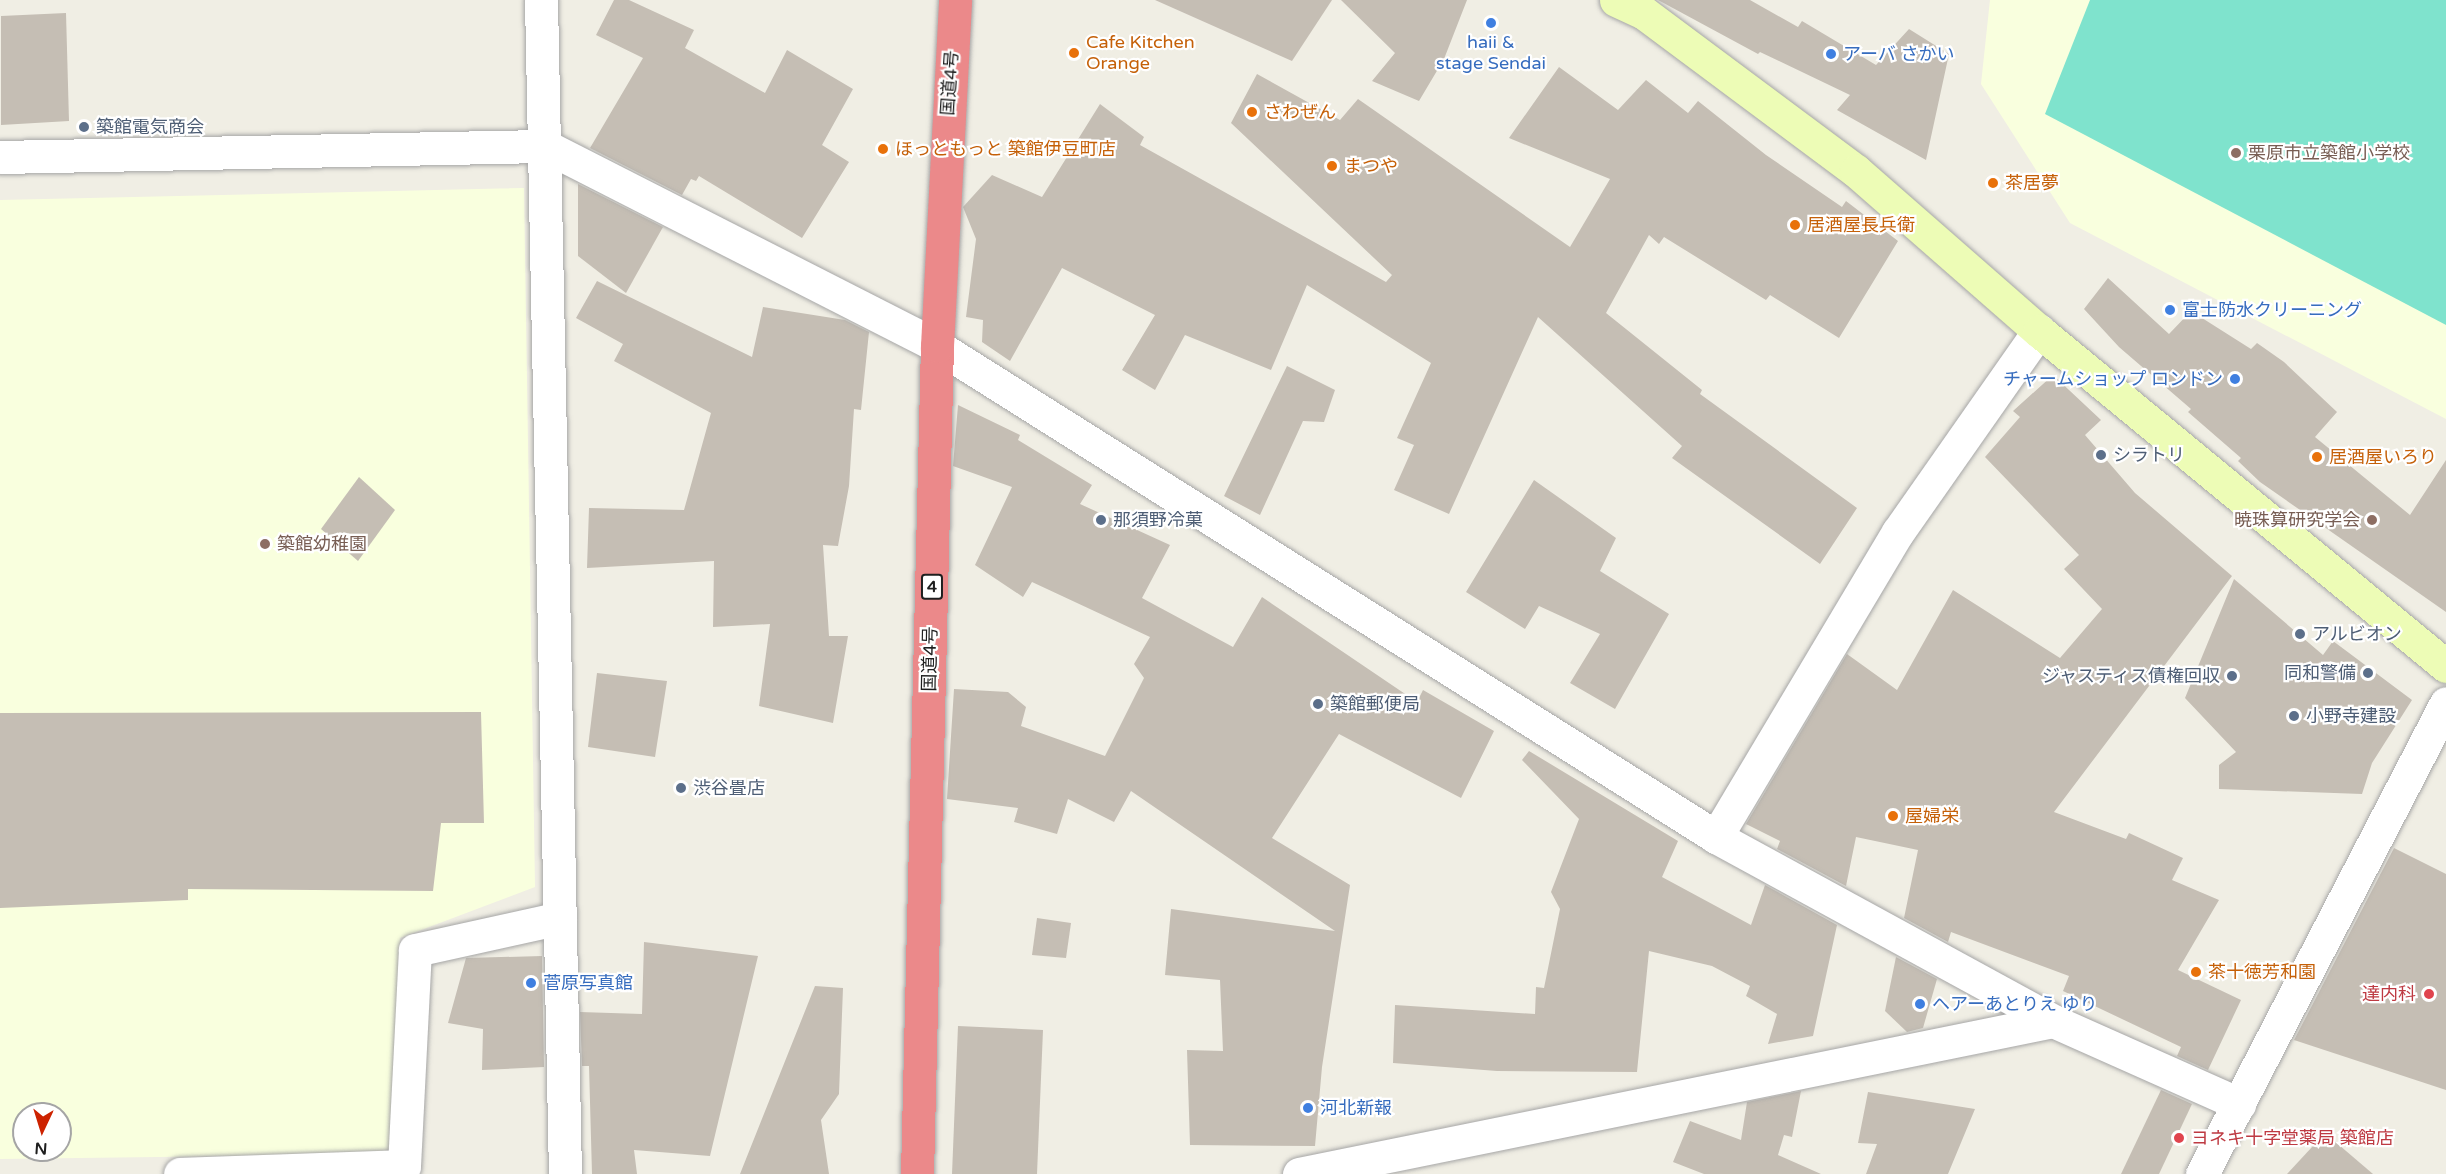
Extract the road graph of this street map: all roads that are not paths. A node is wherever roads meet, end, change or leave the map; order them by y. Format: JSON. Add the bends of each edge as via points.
{"nodes":[{"id":1,"x":541,"y":0,"type":"edge"},
{"id":2,"x":955,"y":0,"type":"edge"},
{"id":3,"x":1617,"y":0,"type":"edge"},
{"id":4,"x":545,"y":146,"type":"junction"},
{"id":5,"x":0,"y":157,"type":"edge"},
{"id":6,"x":2039,"y":332,"type":"junction"},
{"id":7,"x":937,"y":346,"type":"junction"},
{"id":8,"x":2446,"y":666,"type":"edge"},
{"id":9,"x":2446,"y":703,"type":"edge"},
{"id":10,"x":1716,"y":837,"type":"junction"},
{"id":11,"x":560,"y":918,"type":"junction"},
{"id":12,"x":2053,"y":1021,"type":"junction"},
{"id":13,"x":2239,"y":1104,"type":"junction"},
{"id":14,"x":180,"y":1174,"type":"edge"},
{"id":15,"x":565,"y":1174,"type":"edge"},
{"id":16,"x":917,"y":1174,"type":"edge"},
{"id":17,"x":1299,"y":1174,"type":"edge"},
{"id":18,"x":2202,"y":1174,"type":"edge"}],
"edges":[{"from":1,"to":4,"type":"street"},
{"from":2,"to":7,"type":"highway","name":"国道4号","number":"4"},
{"from":3,"to":6,"type":"street","via":[[1644,13],[1856,171]]},
{"from":4,"to":5,"type":"street"},
{"from":4,"to":7,"type":"street"},
{"from":4,"to":11,"type":"street"},
{"from":6,"to":8,"type":"street"},
{"from":6,"to":10,"type":"street","via":[[1898,532]]},
{"from":7,"to":10,"type":"street"},
{"from":7,"to":16,"type":"highway","name":"国道4号","number":"4"},
{"from":9,"to":13,"type":"street"},
{"from":10,"to":12,"type":"street"},
{"from":11,"to":14,"type":"street","via":[[415,950],[404,1166]]},
{"from":11,"to":15,"type":"street"},
{"from":12,"to":13,"type":"street"},
{"from":12,"to":17,"type":"street"},
{"from":13,"to":18,"type":"street"}]}
